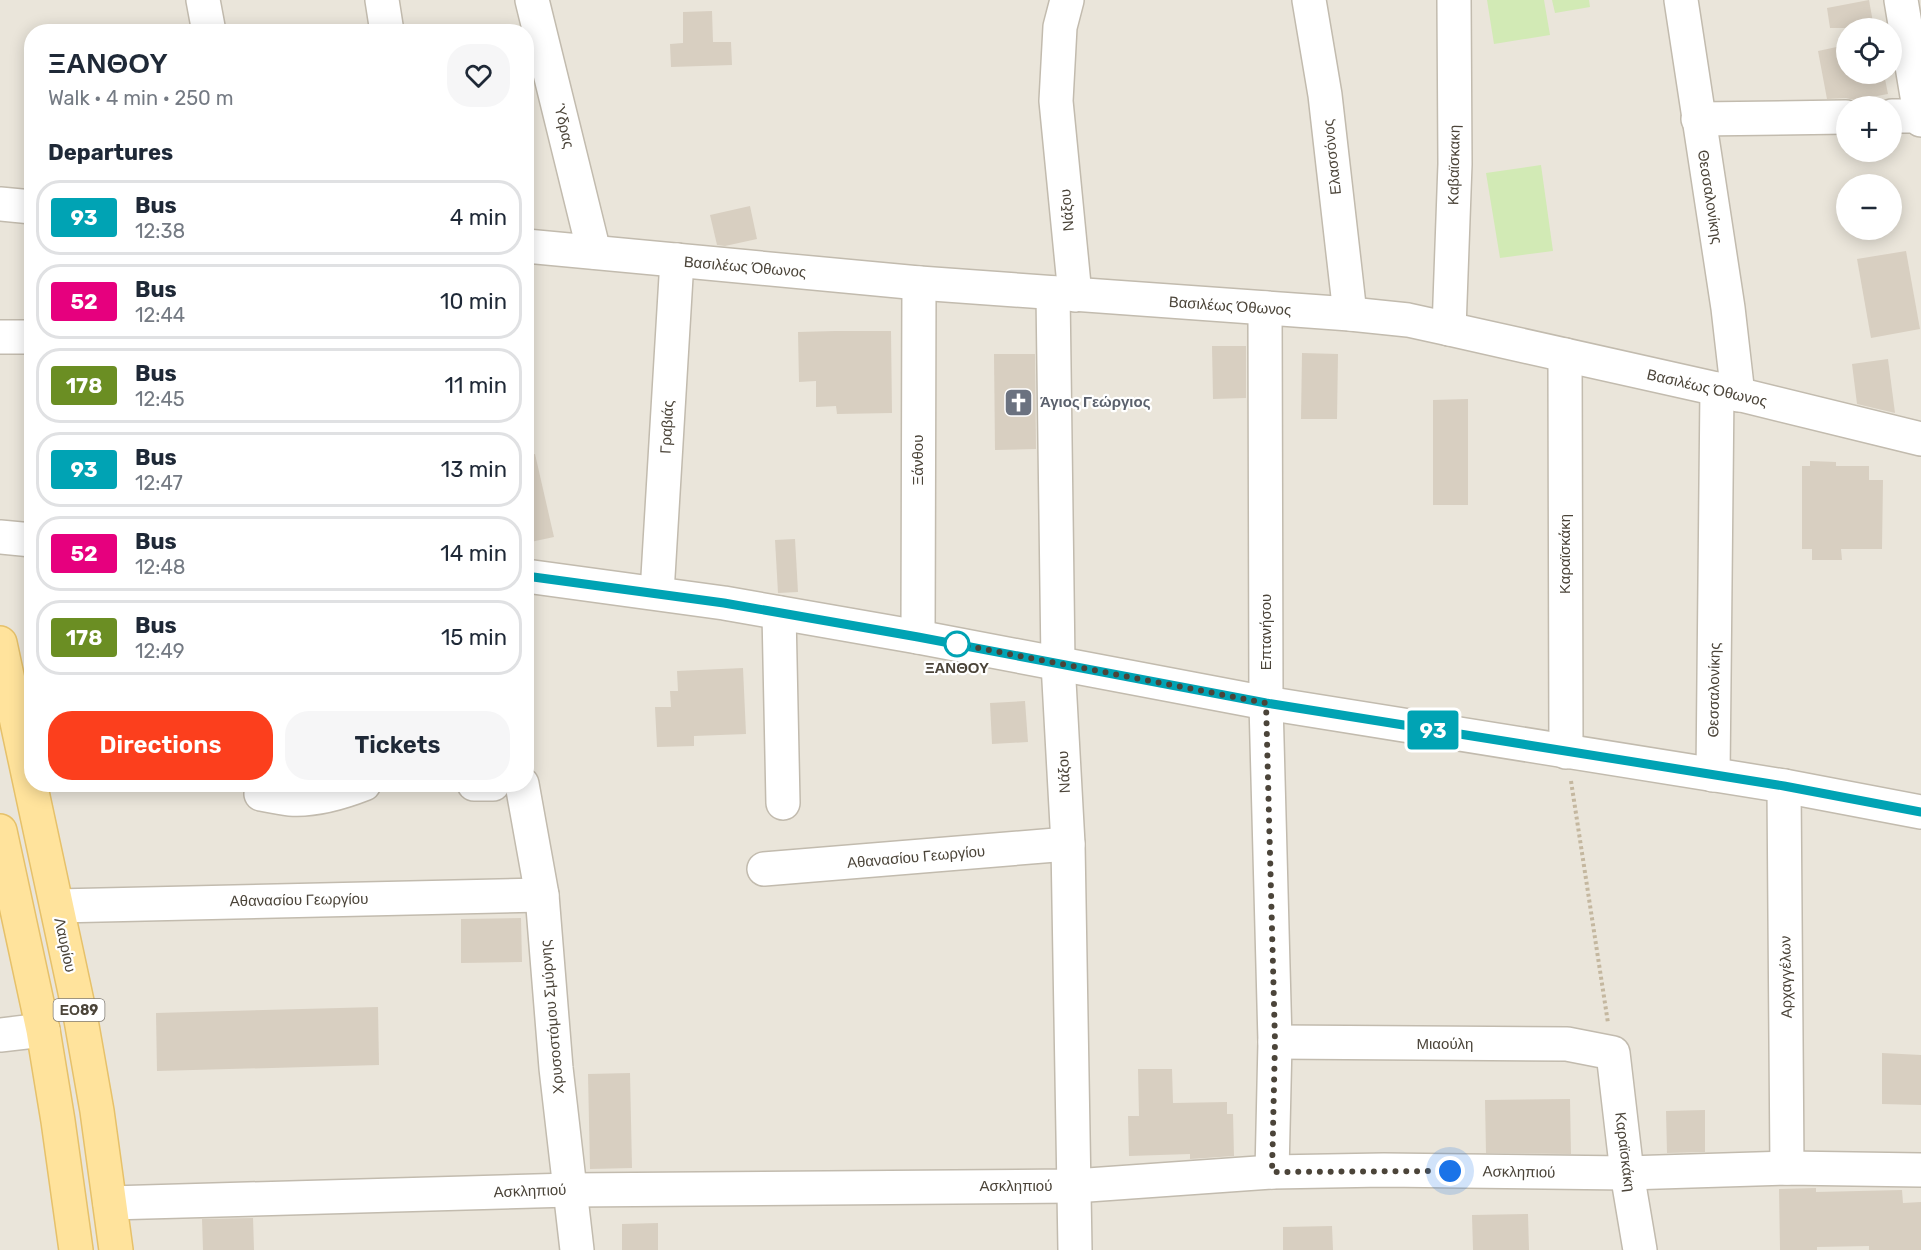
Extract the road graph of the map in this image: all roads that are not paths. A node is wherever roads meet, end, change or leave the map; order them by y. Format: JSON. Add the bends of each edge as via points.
{"nodes":[{"id":1,"x":203,"y":0,"type":"edge"},
{"id":2,"x":382,"y":0,"type":"edge"},
{"id":3,"x":532,"y":0,"type":"edge"},
{"id":4,"x":1067,"y":0,"type":"edge"},
{"id":5,"x":1309,"y":0,"type":"edge"},
{"id":6,"x":1454,"y":0,"type":"edge"},
{"id":7,"x":1681,"y":0,"type":"edge"},
{"id":8,"x":1901,"y":0,"type":"edge"},
{"id":9,"x":208,"y":24,"type":"edge"},
{"id":10,"x":386,"y":24,"type":"edge"},
{"id":11,"x":1902,"y":116,"type":"edge"},
{"id":12,"x":1836,"y":117,"type":"edge"},
{"id":13,"x":1921,"y":117,"type":"edge"},
{"id":14,"x":1698,"y":119,"type":"junction"},
{"id":15,"x":0,"y":204,"type":"edge"},
{"id":16,"x":24,"y":206,"type":"edge"},
{"id":17,"x":534,"y":247,"type":"edge"},
{"id":18,"x":594,"y":252,"type":"junction"},
{"id":19,"x":677,"y":260,"type":"junction"},
{"id":20,"x":919,"y":283,"type":"junction"},
{"id":21,"x":1064,"y":294,"type":"junction"},
{"id":22,"x":1265,"y":308,"type":"junction"},
{"id":23,"x":1350,"y":314,"type":"junction"},
{"id":24,"x":1449,"y":329,"type":"junction"},
{"id":25,"x":0,"y":337,"type":"edge"},
{"id":26,"x":24,"y":337,"type":"edge"},
{"id":27,"x":1565,"y":355,"type":"junction"},
{"id":28,"x":1727,"y":392,"type":"junction"},
{"id":29,"x":1921,"y":439,"type":"edge"},
{"id":30,"x":0,"y":537,"type":"edge"},
{"id":31,"x":24,"y":539,"type":"edge"},
{"id":32,"x":534,"y":577,"type":"edge"},
{"id":33,"x":657,"y":594,"type":"junction"},
{"id":34,"x":779,"y":613,"type":"junction"},
{"id":35,"x":918,"y":637,"type":"junction"},
{"id":36,"x":0,"y":643,"type":"edge"},
{"id":37,"x":1058,"y":663,"type":"junction"},
{"id":38,"x":1266,"y":703,"type":"junction"},
{"id":39,"x":1566,"y":752,"type":"junction"},
{"id":40,"x":24,"y":754,"type":"edge"},
{"id":41,"x":1713,"y":775,"type":"junction"},
{"id":42,"x":1784,"y":786,"type":"junction"},
{"id":43,"x":32,"y":792,"type":"edge"},
{"id":44,"x":344,"y":792,"type":"edge"},
{"id":45,"x":523,"y":792,"type":"edge"},
{"id":46,"x":261,"y":794,"type":"dead end"},
{"id":47,"x":783,"y":803,"type":"dead end"},
{"id":48,"x":1921,"y":812,"type":"edge"},
{"id":49,"x":0,"y":831,"type":"edge"},
{"id":50,"x":1068,"y":844,"type":"junction"},
{"id":51,"x":764,"y":869,"type":"dead end"},
{"id":52,"x":5,"y":876,"type":"edge"},
{"id":53,"x":542,"y":895,"type":"junction"},
{"id":54,"x":57,"y":906,"type":"junction"},
{"id":55,"x":43,"y":1030,"type":"junction"},
{"id":56,"x":0,"y":1035,"type":"edge"},
{"id":57,"x":1275,"y":1042,"type":"junction"},
{"id":58,"x":1613,"y":1053,"type":"joint"},
{"id":59,"x":1787,"y":1168,"type":"junction"},
{"id":60,"x":1921,"y":1170,"type":"edge"},
{"id":61,"x":1272,"y":1172,"type":"junction"},
{"id":62,"x":1627,"y":1173,"type":"junction"},
{"id":63,"x":1074,"y":1186,"type":"junction"},
{"id":64,"x":570,"y":1190,"type":"junction"},
{"id":65,"x":110,"y":1203,"type":"junction"},
{"id":66,"x":76,"y":1250,"type":"edge"},
{"id":67,"x":116,"y":1250,"type":"edge"},
{"id":68,"x":577,"y":1250,"type":"edge"},
{"id":69,"x":1075,"y":1250,"type":"edge"},
{"id":70,"x":1640,"y":1250,"type":"edge"}],
"edges":[{"from":1,"to":9,"type":"street"},
{"from":2,"to":10,"type":"street"},
{"from":3,"to":18,"type":"street","name":"Ύδρας"},
{"from":4,"to":21,"type":"street","name":"Νάξου","via":[[1060,27],[1056,101],[1060,125]]},
{"from":5,"to":23,"type":"street","name":"Ελασσόνος","via":[[1326,95]]},
{"from":6,"to":24,"type":"street","name":"Καβαϊσκακη","via":[[1455,164]]},
{"from":7,"to":14,"type":"street","name":"Θεσσαλονίκης"},
{"from":8,"to":13,"type":"street"},
{"from":11,"to":13,"type":"street"},
{"from":12,"to":14,"type":"street"},
{"from":14,"to":28,"type":"street","name":"Θεσσαλονίκης","via":[[1728,308]]},
{"from":15,"to":16,"type":"street"},
{"from":17,"to":18,"type":"street","name":"Βασιλέως Όθωνος"},
{"from":18,"to":19,"type":"street","name":"Βασιλέως Όθωνος"},
{"from":19,"to":20,"type":"street","name":"Βασιλέως Όθωνος"},
{"from":19,"to":33,"type":"street","name":"Γραβιάς"},
{"from":20,"to":21,"type":"street","name":"Βασιλέως Όθωνος"},
{"from":20,"to":35,"type":"street","name":"Ξάνθου"},
{"from":21,"to":22,"type":"street","name":"Βασιλέως Όθωνος"},
{"from":21,"to":37,"type":"street","name":"Νάξου"},
{"from":22,"to":23,"type":"street","name":"Βασιλέως Όθωνος"},
{"from":22,"to":38,"type":"street","name":"Επτανήσου"},
{"from":23,"to":24,"type":"street","name":"Βασιλέως Όθωνος"},
{"from":24,"to":27,"type":"street","name":"Βασιλέως Όθωνος"},
{"from":25,"to":26,"type":"street"},
{"from":27,"to":28,"type":"street","name":"Βασιλέως Όθωνος"},
{"from":27,"to":39,"type":"street","name":"Καραϊσκάκη"},
{"from":28,"to":29,"type":"street","name":"Βασιλέως Όθωνος"},
{"from":28,"to":41,"type":"street","name":"Θεσσαλονίκης"},
{"from":30,"to":31,"type":"street"},
{"from":32,"to":33,"type":"street"},
{"from":33,"to":34,"type":"street"},
{"from":34,"to":35,"type":"street"},
{"from":34,"to":47,"type":"street"},
{"from":35,"to":37,"type":"street"},
{"from":36,"to":40,"type":"main road","name":"Λαυρίου","number":"ΕΟ89"},
{"from":37,"to":38,"type":"street"},
{"from":37,"to":50,"type":"street","name":"Νάξου"},
{"from":38,"to":39,"type":"street"},
{"from":38,"to":57,"type":"street","name":"Επτανήσου"},
{"from":39,"to":41,"type":"street"},
{"from":41,"to":42,"type":"street"},
{"from":42,"to":48,"type":"street"},
{"from":42,"to":59,"type":"street","name":"Αρχαγγέλων"},
{"from":43,"to":54,"type":"main road","name":"Λαυρίου","number":"ΕΟ89"},
{"from":44,"to":46,"type":"street","via":[[291,799]]},
{"from":45,"to":53,"type":"street","name":"Χρυσοστόμου Σμύρνης"},
{"from":49,"to":52,"type":"main road","number":"ΕΟ89"},
{"from":50,"to":51,"type":"street","name":"Αθανασίου Γεωργίου"},
{"from":50,"to":63,"type":"street","name":"Νάξου"},
{"from":52,"to":55,"type":"main road","number":"ΕΟ89"},
{"from":53,"to":54,"type":"street","name":"Αθανασίου Γεωργίου"},
{"from":53,"to":64,"type":"street","name":"Χρυσοστόμου Σμύρνης"},
{"from":54,"to":65,"type":"main road","name":"Λαυρίου","number":"ΕΟ89","via":[[81,1020]]},
{"from":55,"to":56,"type":"street"},
{"from":55,"to":66,"type":"main road","number":"ΕΟ89"},
{"from":57,"to":58,"type":"street","name":"Μιαούλη","via":[[1567,1044]]},
{"from":57,"to":61,"type":"street","name":"Επτανήσου"},
{"from":58,"to":62,"type":"street","name":"Καραϊσκάκη"},
{"from":59,"to":60,"type":"street","name":"Ασκληπιού"},
{"from":59,"to":62,"type":"street","name":"Ασκληπιού"},
{"from":61,"to":62,"type":"street","name":"Ασκληπιού"},
{"from":61,"to":63,"type":"street","name":"Ασκληπιού"},
{"from":62,"to":70,"type":"street","name":"Καραϊσκάκη"},
{"from":63,"to":64,"type":"street","name":"Ασκληπιού"},
{"from":63,"to":69,"type":"street","name":"Νάξου"},
{"from":64,"to":65,"type":"street","name":"Ασκληπιού"},
{"from":64,"to":68,"type":"street","name":"Χρυσοστόμου Σμύρνης"},
{"from":65,"to":67,"type":"main road","name":"Λαυρίου","number":"ΕΟ89"}]}
